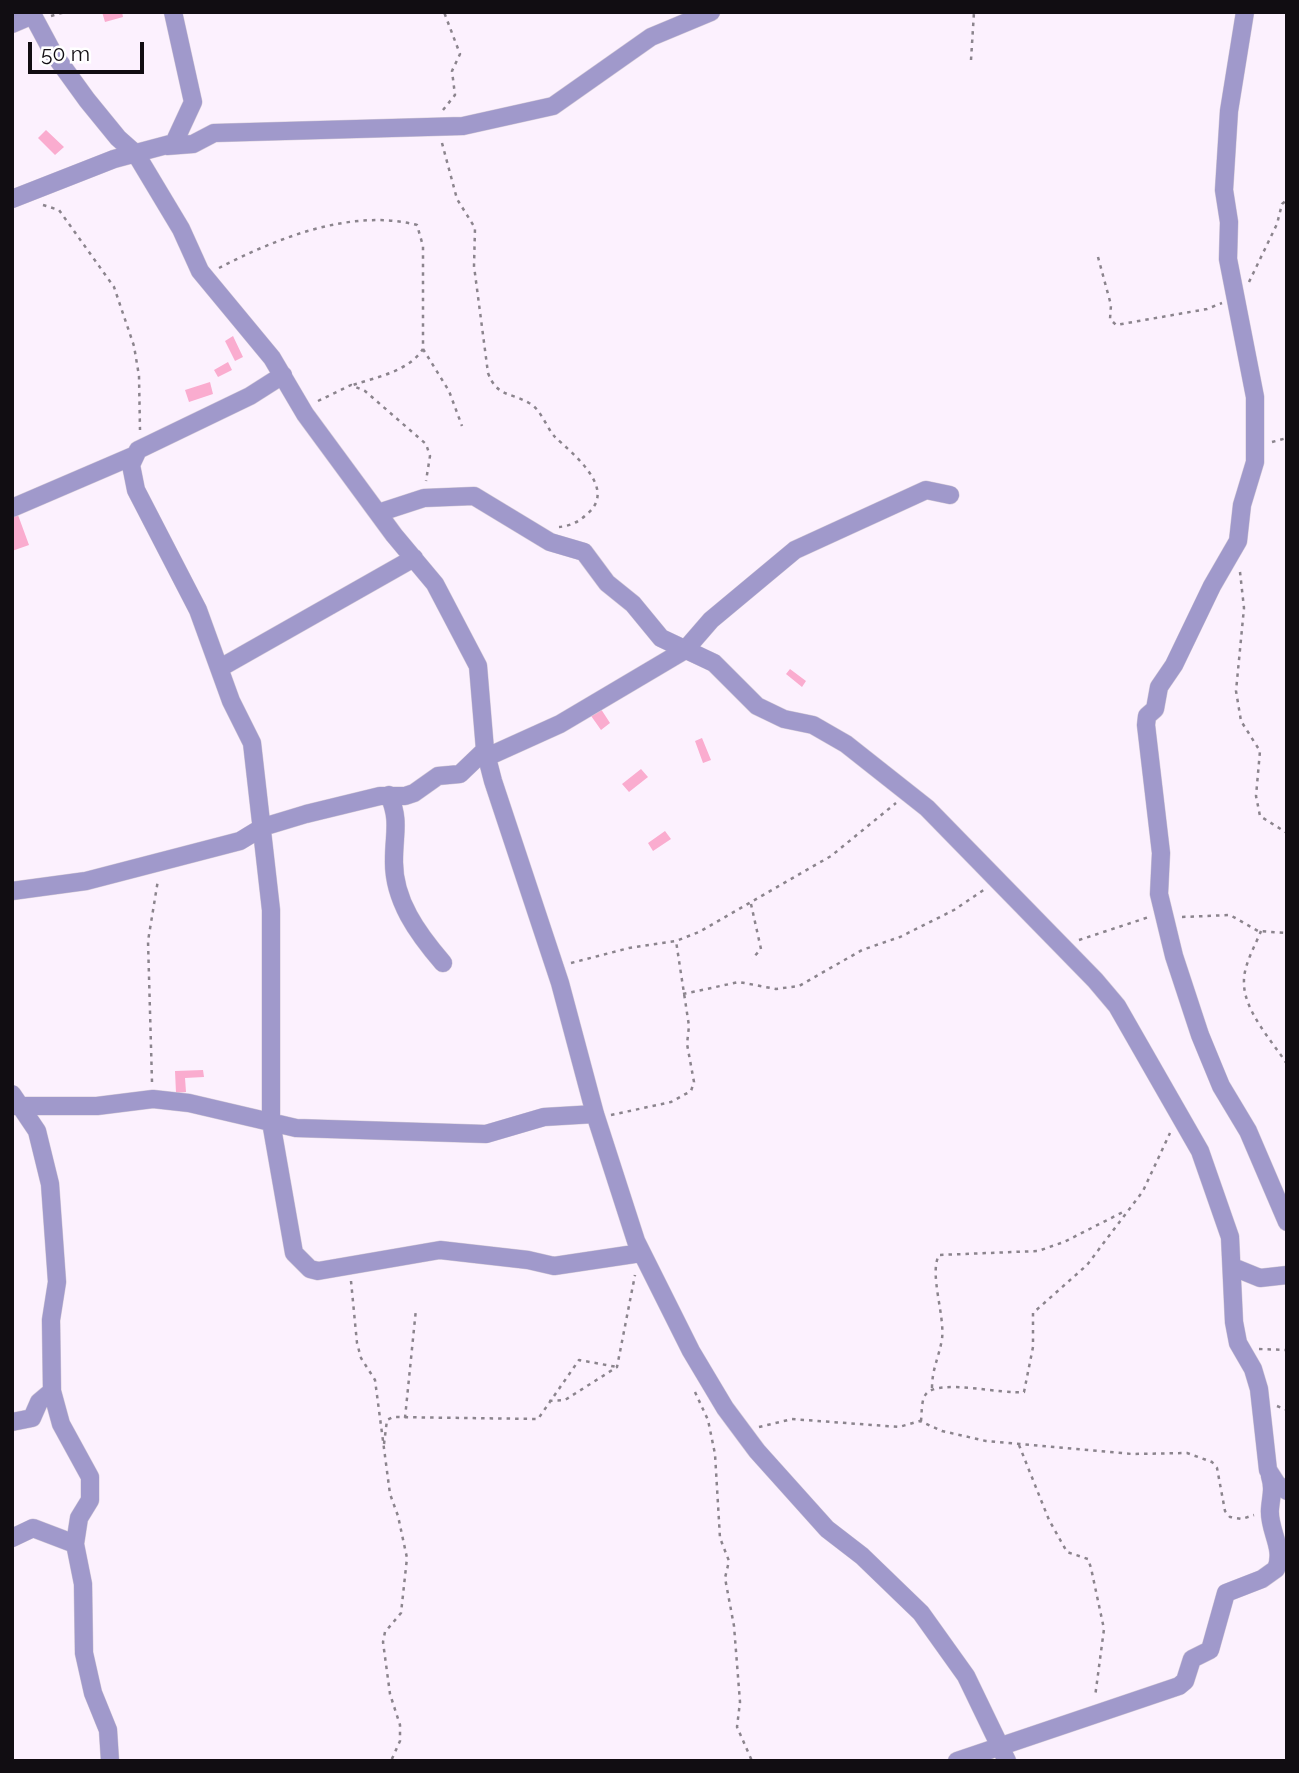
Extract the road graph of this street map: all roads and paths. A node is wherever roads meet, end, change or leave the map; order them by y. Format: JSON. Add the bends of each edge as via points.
{"nodes":[{"id":1,"x":173,"y":12,"type":"edge"},
{"id":2,"x":444,"y":12,"type":"edge"},
{"id":3,"x":711,"y":12,"type":"edge"},
{"id":4,"x":974,"y":12,"type":"edge"},
{"id":5,"x":1245,"y":12,"type":"edge"},
{"id":6,"x":32,"y":14,"type":"edge"},
{"id":7,"x":12,"y":24,"type":"edge"},
{"id":8,"x":971,"y":60,"type":"dead end"},
{"id":9,"x":437,"y":127,"type":"junction"},
{"id":10,"x":167,"y":146,"type":"junction"},
{"id":11,"x":136,"y":154,"type":"junction"},
{"id":12,"x":12,"y":199,"type":"edge"},
{"id":13,"x":1287,"y":200,"type":"edge"},
{"id":14,"x":42,"y":204,"type":"dead end"},
{"id":15,"x":1098,"y":257,"type":"dead end"},
{"id":16,"x":204,"y":276,"type":"junction"},
{"id":17,"x":1240,"y":291,"type":"junction"},
{"id":18,"x":423,"y":349,"type":"junction"},
{"id":19,"x":283,"y":375,"type":"junction"},
{"id":20,"x":353,"y":385,"type":"junction"},
{"id":21,"x":302,"y":408,"type":"junction"},
{"id":22,"x":462,"y":426,"type":"dead end"},
{"id":23,"x":136,"y":453,"type":"junction"},
{"id":24,"x":950,"y":495,"type":"dead end"},
{"id":25,"x":424,"y":498,"type":"junction"},
{"id":26,"x":12,"y":508,"type":"edge"},
{"id":27,"x":378,"y":513,"type":"junction"},
{"id":28,"x":531,"y":531,"type":"junction"},
{"id":29,"x":1238,"y":541,"type":"junction"},
{"id":30,"x":414,"y":558,"type":"junction"},
{"id":31,"x":685,"y":650,"type":"junction"},
{"id":32,"x":220,"y":668,"type":"junction"},
{"id":33,"x":486,"y":754,"type":"junction"},
{"id":34,"x":906,"y":794,"type":"junction"},
{"id":35,"x":389,"y":795,"type":"junction"},
{"id":36,"x":263,"y":827,"type":"junction"},
{"id":37,"x":1287,"y":833,"type":"edge"},
{"id":38,"x":166,"y":860,"type":"junction"},
{"id":39,"x":1000,"y":880,"type":"junction"},
{"id":40,"x":12,"y":891,"type":"edge"},
{"id":41,"x":751,"y":904,"type":"junction"},
{"id":42,"x":1165,"y":914,"type":"junction"},
{"id":43,"x":1261,"y":931,"type":"junction"},
{"id":44,"x":1287,"y":933,"type":"edge"},
{"id":45,"x":676,"y":941,"type":"junction"},
{"id":46,"x":1062,"y":945,"type":"junction"},
{"id":47,"x":752,"y":959,"type":"dead end"},
{"id":48,"x":443,"y":963,"type":"dead end"},
{"id":49,"x":555,"y":968,"type":"junction"},
{"id":50,"x":683,"y":994,"type":"junction"},
{"id":51,"x":1287,"y":1064,"type":"edge"},
{"id":52,"x":139,"y":1100,"type":"junction"},
{"id":53,"x":15,"y":1102,"type":"edge"},
{"id":54,"x":596,"y":1114,"type":"junction"},
{"id":55,"x":1180,"y":1114,"type":"junction"},
{"id":56,"x":271,"y":1122,"type":"junction"},
{"id":57,"x":601,"y":1132,"type":"junction"},
{"id":58,"x":1126,"y":1211,"type":"junction"},
{"id":59,"x":1287,"y":1222,"type":"edge"},
{"id":60,"x":639,"y":1253,"type":"junction"},
{"id":61,"x":1233,"y":1267,"type":"junction"},
{"id":62,"x":349,"y":1268,"type":"junction"},
{"id":63,"x":1287,"y":1275,"type":"edge"},
{"id":64,"x":416,"y":1309,"type":"dead end"},
{"id":65,"x":1287,"y":1350,"type":"edge"},
{"id":66,"x":1244,"y":1355,"type":"junction"},
{"id":67,"x":617,"y":1367,"type":"junction"},
{"id":68,"x":693,"y":1380,"type":"dead end"},
{"id":69,"x":932,"y":1390,"type":"junction"},
{"id":70,"x":52,"y":1391,"type":"junction"},
{"id":71,"x":549,"y":1401,"type":"junction"},
{"id":72,"x":405,"y":1418,"type":"junction"},
{"id":73,"x":921,"y":1421,"type":"junction"},
{"id":74,"x":12,"y":1422,"type":"edge"},
{"id":75,"x":742,"y":1430,"type":"junction"},
{"id":76,"x":1019,"y":1445,"type":"junction"},
{"id":77,"x":384,"y":1448,"type":"junction"},
{"id":78,"x":1270,"y":1476,"type":"junction"},
{"id":79,"x":1287,"y":1490,"type":"edge"},
{"id":80,"x":1270,"y":1508,"type":"junction"},
{"id":81,"x":12,"y":1538,"type":"edge"},
{"id":82,"x":75,"y":1544,"type":"junction"},
{"id":83,"x":1096,"y":1716,"type":"junction"},
{"id":84,"x":1003,"y":1754,"type":"edge"},
{"id":85,"x":110,"y":1761,"type":"edge"},
{"id":86,"x":391,"y":1761,"type":"edge"},
{"id":87,"x":752,"y":1761,"type":"edge"},
{"id":88,"x":957,"y":1761,"type":"edge"}],
"edges":[{"from":1,"to":10,"type":"street","via":[[192,102],[176,140]]},
{"from":2,"to":9,"type":"path","via":[[460,54],[452,71],[455,95],[438,116]]},
{"from":3,"to":9,"type":"street","via":[[651,37],[553,106],[463,126]]},
{"from":4,"to":8,"type":"path"},
{"from":5,"to":17,"type":"street","via":[[1228,111],[1224,190],[1229,222],[1227,259]]},
{"from":6,"to":7,"type":"street"},
{"from":6,"to":11,"type":"street","via":[[87,100]]},
{"from":9,"to":10,"type":"street","via":[[214,133],[193,144]]},
{"from":9,"to":28,"type":"path","via":[[457,199],[475,228],[474,266],[493,385],[501,393],[530,403],[596,484],[594,508],[579,521]]},
{"from":10,"to":11,"type":"street"},
{"from":11,"to":12,"type":"street"},
{"from":11,"to":16,"type":"street"},
{"from":13,"to":17,"type":"path"},
{"from":14,"to":23,"type":"path","via":[[59,210],[114,287],[139,376]]},
{"from":15,"to":17,"type":"path","via":[[1111,305],[1110,319],[1116,325],[1207,309]]},
{"from":16,"to":18,"type":"path","via":[[257,249],[344,223],[385,218],[417,225],[423,246]]},
{"from":16,"to":19,"type":"street"},
{"from":17,"to":29,"type":"street","via":[[1256,438]]},
{"from":18,"to":20,"type":"path","via":[[403,367]]},
{"from":18,"to":22,"type":"path","via":[[449,391]]},
{"from":19,"to":21,"type":"street"},
{"from":19,"to":23,"type":"street"},
{"from":20,"to":21,"type":"path"},
{"from":20,"to":25,"type":"path","via":[[426,444],[430,456]]},
{"from":21,"to":27,"type":"street"},
{"from":23,"to":26,"type":"street"},
{"from":23,"to":32,"type":"street","via":[[131,465],[136,490],[198,610]]},
{"from":24,"to":31,"type":"street","via":[[926,490],[795,550],[711,620]]},
{"from":25,"to":27,"type":"street"},
{"from":25,"to":28,"type":"street","via":[[474,496]]},
{"from":27,"to":30,"type":"street"},
{"from":28,"to":31,"type":"street","via":[[583,552],[650,628]]},
{"from":29,"to":37,"type":"path","via":[[1244,608],[1236,680],[1238,707],[1260,751],[1256,796],[1260,816]]},
{"from":29,"to":42,"type":"street","via":[[1159,687],[1155,709],[1146,720],[1161,853],[1159,894]]},
{"from":30,"to":32,"type":"street"},
{"from":30,"to":33,"type":"street","via":[[445,603],[478,666]]},
{"from":31,"to":33,"type":"street","via":[[560,724]]},
{"from":31,"to":34,"type":"street","via":[[714,663],[757,706],[784,719],[813,725],[846,744]]},
{"from":32,"to":36,"type":"street","via":[[252,743]]},
{"from":33,"to":35,"type":"street","via":[[460,774],[438,776],[405,796]]},
{"from":33,"to":49,"type":"street"},
{"from":34,"to":39,"type":"street","via":[[927,808]]},
{"from":34,"to":41,"type":"path","via":[[831,856]]},
{"from":35,"to":36,"type":"street"},
{"from":35,"to":48,"type":"street","via":[[397,814],[394,863],[402,902],[415,929]]},
{"from":36,"to":38,"type":"street","via":[[244,840]]},
{"from":36,"to":56,"type":"street","via":[[271,910]]},
{"from":38,"to":40,"type":"street","via":[[86,881]]},
{"from":38,"to":52,"type":"path","via":[[157,884],[148,941],[152,1082]]},
{"from":39,"to":46,"type":"street"},
{"from":39,"to":50,"type":"path","via":[[954,910],[855,954],[799,986],[776,989],[739,982]]},
{"from":41,"to":45,"type":"path"},
{"from":41,"to":47,"type":"path","via":[[761,949]]},
{"from":42,"to":43,"type":"path","via":[[1196,918],[1230,915]]},
{"from":42,"to":46,"type":"path"},
{"from":42,"to":59,"type":"street","via":[[1200,1035]]},
{"from":43,"to":44,"type":"path"},
{"from":43,"to":51,"type":"path","via":[[1244,988],[1251,1008]]},
{"from":45,"to":49,"type":"path","via":[[629,947]]},
{"from":45,"to":50,"type":"path"},
{"from":46,"to":55,"type":"street","via":[[1117,1006]]},
{"from":49,"to":54,"type":"street"},
{"from":50,"to":57,"type":"path","via":[[695,1076],[691,1091],[671,1102],[613,1114]]},
{"from":52,"to":53,"type":"street","via":[[97,1106]]},
{"from":52,"to":56,"type":"street","via":[[189,1103]]},
{"from":53,"to":70,"type":"street","via":[[37,1131],[50,1184],[57,1282],[51,1320]]},
{"from":54,"to":56,"type":"street","via":[[544,1117],[493,1134],[296,1128]]},
{"from":54,"to":57,"type":"street"},
{"from":55,"to":58,"type":"path","via":[[1143,1191]]},
{"from":55,"to":61,"type":"street","via":[[1200,1151],[1230,1237]]},
{"from":56,"to":62,"type":"street","via":[[294,1253],[310,1269]]},
{"from":57,"to":60,"type":"street"},
{"from":58,"to":69,"type":"path","via":[[1087,1265],[1032,1313],[1033,1347],[1024,1392]]},
{"from":58,"to":69,"type":"path","via":[[1038,1251],[939,1255],[942,1338]]},
{"from":60,"to":62,"type":"street","via":[[554,1266],[440,1250]]},
{"from":60,"to":67,"type":"path"},
{"from":60,"to":75,"type":"street","via":[[703,1372]]},
{"from":61,"to":63,"type":"street","via":[[1259,1278]]},
{"from":61,"to":66,"type":"street","via":[[1231,1304]]},
{"from":62,"to":77,"type":"path","via":[[358,1343],[361,1358],[375,1380]]},
{"from":64,"to":72,"type":"path"},
{"from":65,"to":66,"type":"path","via":[[1262,1347]]},
{"from":66,"to":78,"type":"street","via":[[1259,1389]]},
{"from":67,"to":71,"type":"path","via":[[565,1400]]},
{"from":67,"to":71,"type":"path","via":[[579,1360]]},
{"from":68,"to":87,"type":"path","via":[[715,1454],[720,1538],[729,1561],[725,1578],[732,1604],[740,1702],[737,1727]]},
{"from":69,"to":73,"type":"path","via":[[924,1398]]},
{"from":70,"to":74,"type":"street","via":[[39,1402],[32,1418]]},
{"from":70,"to":82,"type":"street","via":[[61,1424],[90,1477],[90,1500],[79,1518]]},
{"from":71,"to":72,"type":"path","via":[[536,1420]]},
{"from":72,"to":77,"type":"path","via":[[388,1419]]},
{"from":73,"to":75,"type":"path","via":[[899,1427],[792,1419]]},
{"from":73,"to":76,"type":"path","via":[[966,1438]]},
{"from":75,"to":84,"type":"street","via":[[827,1529],[913,1604],[966,1675]]},
{"from":76,"to":80,"type":"path","via":[[1196,1455],[1217,1468],[1230,1517],[1242,1519]]},
{"from":76,"to":83,"type":"path","via":[[1062,1543],[1068,1552],[1088,1559],[1091,1568],[1104,1629],[1095,1679]]},
{"from":77,"to":86,"type":"path","via":[[390,1494],[407,1558],[401,1613],[385,1632],[383,1642],[390,1694],[400,1725],[400,1741]]},
{"from":78,"to":79,"type":"street"},
{"from":78,"to":80,"type":"street","via":[[1274,1495]]},
{"from":80,"to":83,"type":"street","via":[[1280,1552],[1276,1569],[1226,1593],[1210,1650],[1192,1659],[1185,1681],[1175,1689]]},
{"from":81,"to":82,"type":"street","via":[[33,1528]]},
{"from":82,"to":85,"type":"street","via":[[83,1584],[84,1653],[108,1730]]},
{"from":83,"to":84,"type":"street"},
{"from":84,"to":88,"type":"street"}]}
